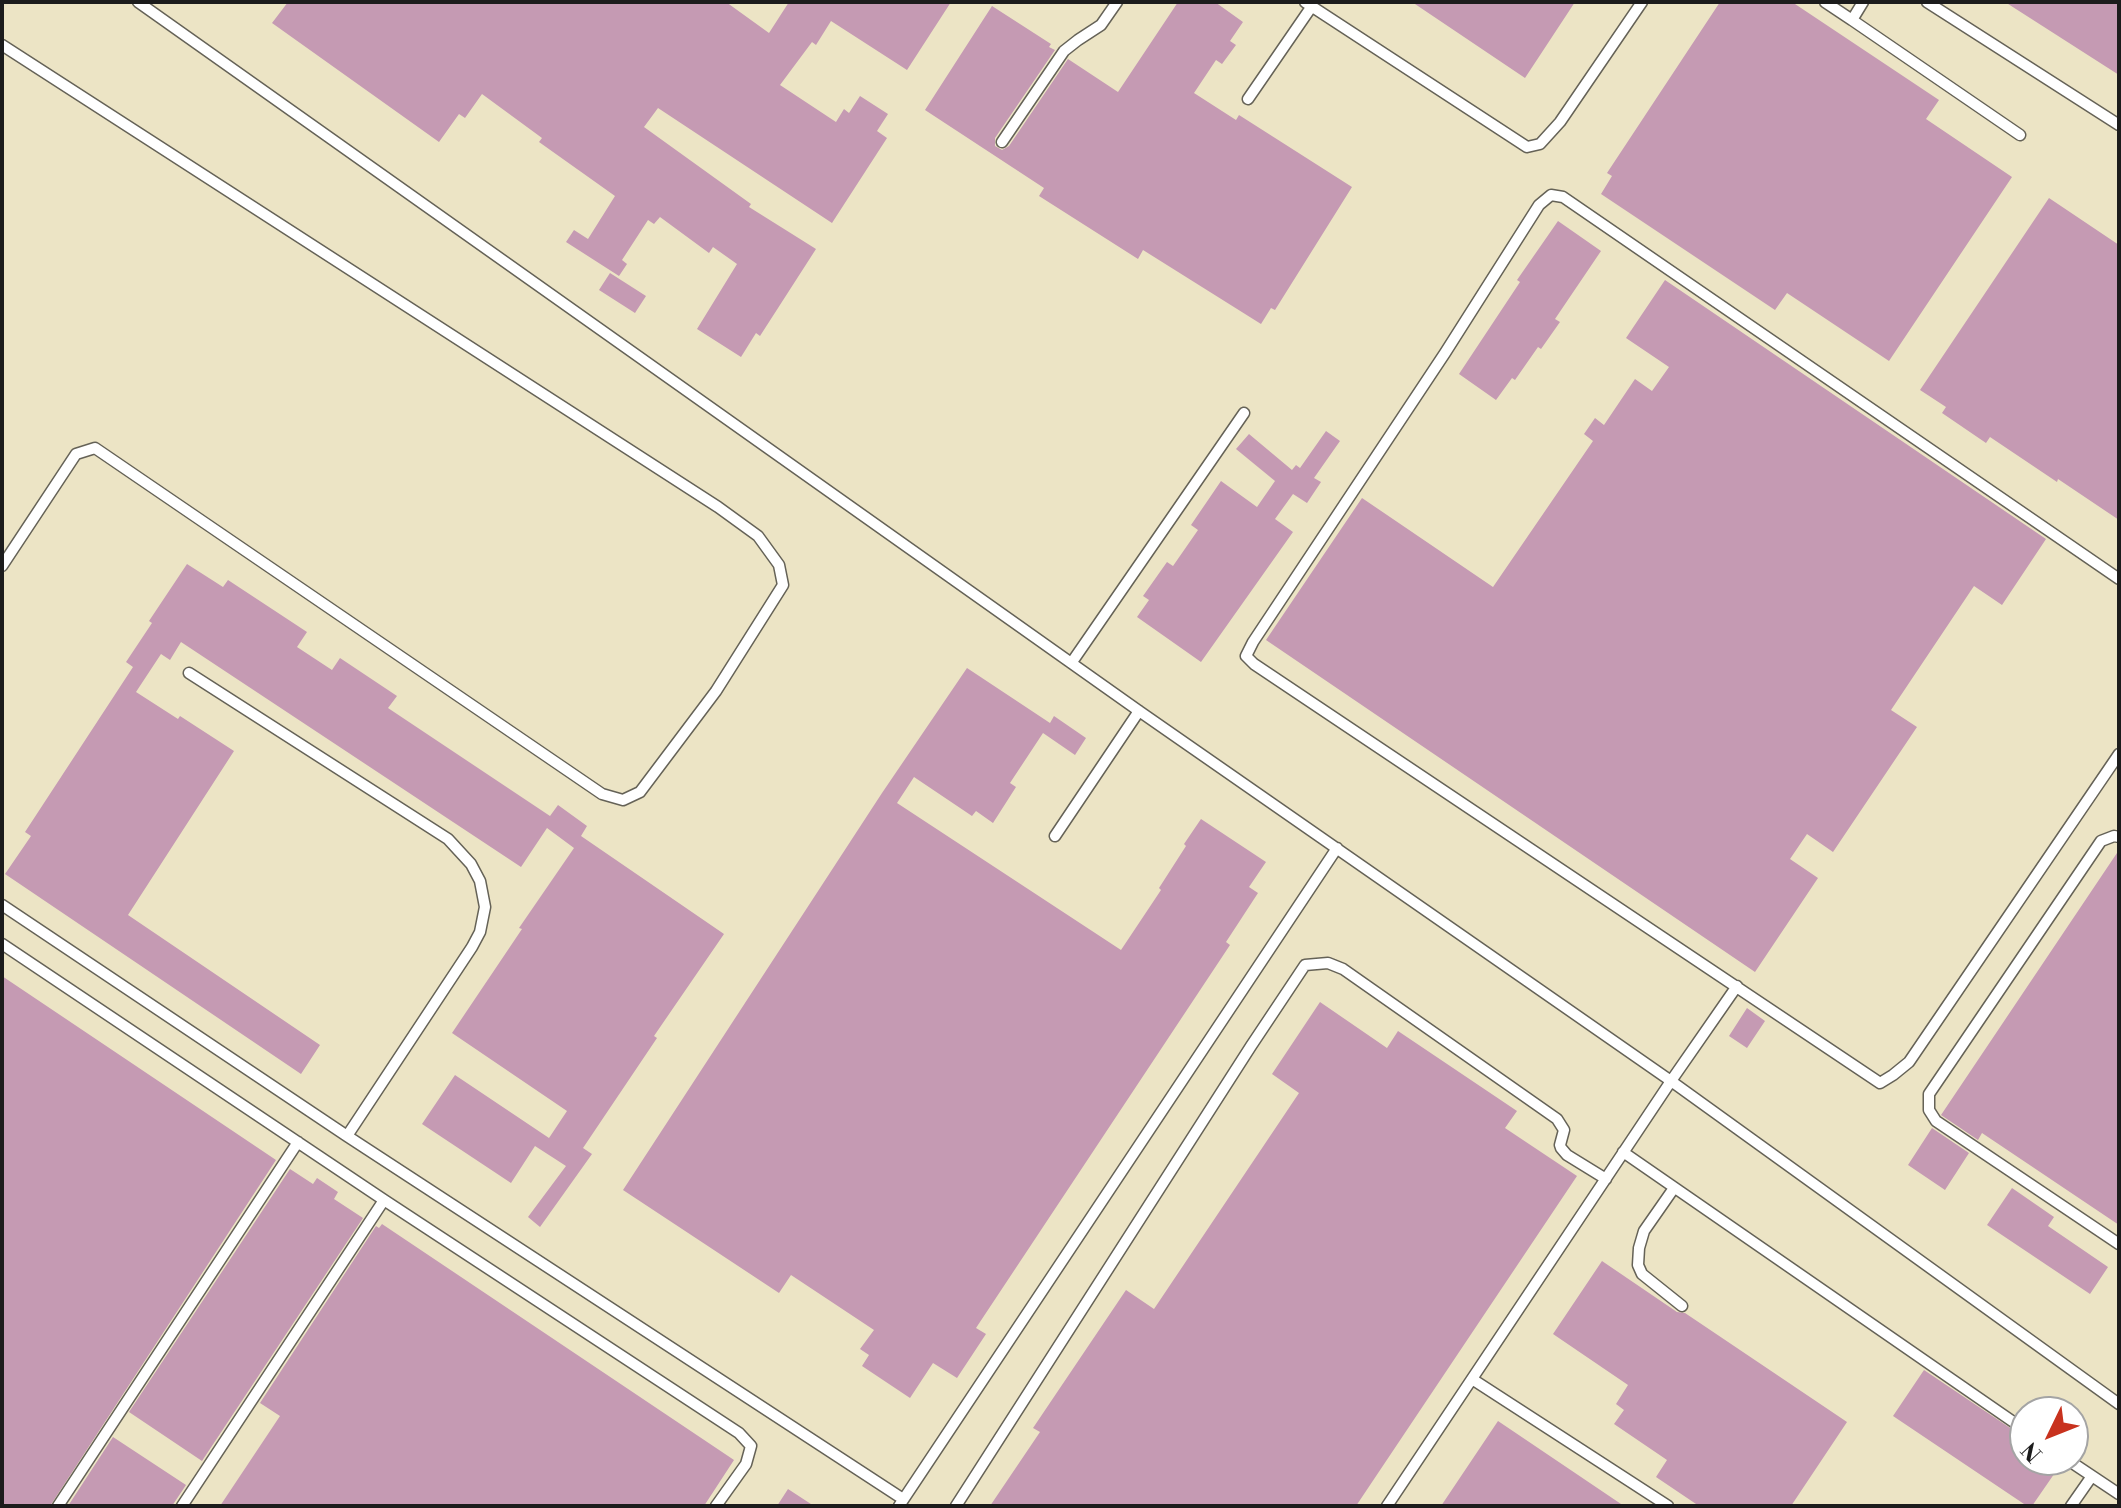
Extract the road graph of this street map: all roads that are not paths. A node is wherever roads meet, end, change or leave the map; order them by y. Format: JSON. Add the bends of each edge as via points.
{"nodes":[{"id":1,"x":138,"y":2,"type":"edge"},
{"id":2,"x":1117,"y":2,"type":"edge"},
{"id":3,"x":1642,"y":2,"type":"edge"},
{"id":4,"x":1825,"y":2,"type":"edge"},
{"id":5,"x":1863,"y":2,"type":"edge"},
{"id":6,"x":1927,"y":2,"type":"edge"},
{"id":7,"x":1308,"y":4,"type":"edge"},
{"id":8,"x":1852,"y":20,"type":"junction"},
{"id":9,"x":2,"y":45,"type":"edge"},
{"id":10,"x":1248,"y":99,"type":"dead end"},
{"id":11,"x":2119,"y":125,"type":"edge"},
{"id":12,"x":2020,"y":135,"type":"dead end"},
{"id":13,"x":1002,"y":142,"type":"dead end"},
{"id":14,"x":1244,"y":413,"type":"dead end"},
{"id":15,"x":2,"y":566,"type":"edge"},
{"id":16,"x":2119,"y":579,"type":"edge"},
{"id":17,"x":1072,"y":662,"type":"junction"},
{"id":18,"x":189,"y":673,"type":"dead end"},
{"id":19,"x":1139,"y":711,"type":"junction"},
{"id":20,"x":2119,"y":754,"type":"edge"},
{"id":21,"x":1055,"y":836,"type":"dead end"},
{"id":22,"x":2119,"y":837,"type":"edge"},
{"id":23,"x":1337,"y":848,"type":"junction"},
{"id":24,"x":2,"y":905,"type":"edge"},
{"id":25,"x":2,"y":944,"type":"edge"},
{"id":26,"x":1737,"y":986,"type":"junction"},
{"id":27,"x":1671,"y":1081,"type":"junction"},
{"id":28,"x":347,"y":1136,"type":"junction"},
{"id":29,"x":298,"y":1142,"type":"junction"},
{"id":30,"x":1623,"y":1152,"type":"junction"},
{"id":31,"x":1606,"y":1179,"type":"junction"},
{"id":32,"x":1674,"y":1188,"type":"junction"},
{"id":33,"x":384,"y":1200,"type":"junction"},
{"id":34,"x":2119,"y":1244,"type":"edge"},
{"id":35,"x":1682,"y":1306,"type":"dead end"},
{"id":36,"x":1472,"y":1379,"type":"junction"},
{"id":37,"x":2119,"y":1404,"type":"edge"},
{"id":38,"x":2009,"y":1419,"type":"edge"},
{"id":39,"x":2089,"y":1474,"type":"edge"},
{"id":40,"x":2092,"y":1476,"type":"junction"},
{"id":41,"x":2119,"y":1494,"type":"edge"},
{"id":42,"x":901,"y":1503,"type":"edge"},
{"id":43,"x":58,"y":1506,"type":"edge"},
{"id":44,"x":182,"y":1506,"type":"edge"},
{"id":45,"x":716,"y":1506,"type":"edge"},
{"id":46,"x":956,"y":1506,"type":"edge"},
{"id":47,"x":1387,"y":1506,"type":"edge"},
{"id":48,"x":1668,"y":1506,"type":"edge"},
{"id":49,"x":2071,"y":1506,"type":"edge"}],
"edges":[{"from":1,"to":17,"type":"lane"},
{"from":2,"to":13,"type":"lane","via":[[1101,25],[1064,51]]},
{"from":3,"to":7,"type":"lane","via":[[1560,122],[1540,144],[1527,147]]},
{"from":4,"to":8,"type":"lane"},
{"from":5,"to":8,"type":"lane"},
{"from":6,"to":11,"type":"lane"},
{"from":7,"to":10,"type":"lane"},
{"from":8,"to":12,"type":"lane"},
{"from":9,"to":15,"type":"lane","via":[[718,507],[758,536],[779,565],[783,585],[716,691],[640,792],[623,800],[602,794],[95,448],[76,454]]},
{"from":14,"to":17,"type":"lane"},
{"from":16,"to":26,"type":"lane","via":[[1563,197],[1551,195],[1539,205],[1246,656]]},
{"from":17,"to":19,"type":"lane"},
{"from":18,"to":28,"type":"lane","via":[[448,839],[480,881],[485,907],[480,932]]},
{"from":19,"to":21,"type":"lane"},
{"from":19,"to":23,"type":"lane"},
{"from":20,"to":26,"type":"lane","via":[[1909,1062],[1880,1083]]},
{"from":22,"to":34,"type":"lane","via":[[2101,841],[1929,1094],[1929,1110],[1936,1121]]},
{"from":23,"to":27,"type":"lane"},
{"from":23,"to":42,"type":"lane"},
{"from":24,"to":28,"type":"lane"},
{"from":25,"to":29,"type":"lane"},
{"from":26,"to":27,"type":"lane"},
{"from":27,"to":30,"type":"lane"},
{"from":27,"to":37,"type":"lane"},
{"from":28,"to":42,"type":"lane"},
{"from":29,"to":33,"type":"lane"},
{"from":29,"to":43,"type":"lane"},
{"from":30,"to":31,"type":"lane"},
{"from":30,"to":32,"type":"lane"},
{"from":31,"to":36,"type":"lane"},
{"from":31,"to":46,"type":"lane","via":[[1561,1148],[1564,1130],[1557,1119],[1343,969],[1328,963],[1305,965]]},
{"from":32,"to":35,"type":"lane","via":[[1644,1231],[1638,1265]]},
{"from":32,"to":38,"type":"lane"},
{"from":33,"to":44,"type":"lane"},
{"from":33,"to":45,"type":"lane","via":[[739,1433],[751,1446],[746,1464]]},
{"from":36,"to":47,"type":"lane"},
{"from":36,"to":48,"type":"lane"},
{"from":39,"to":40,"type":"lane"},
{"from":40,"to":41,"type":"lane"},
{"from":40,"to":49,"type":"lane"}]}
